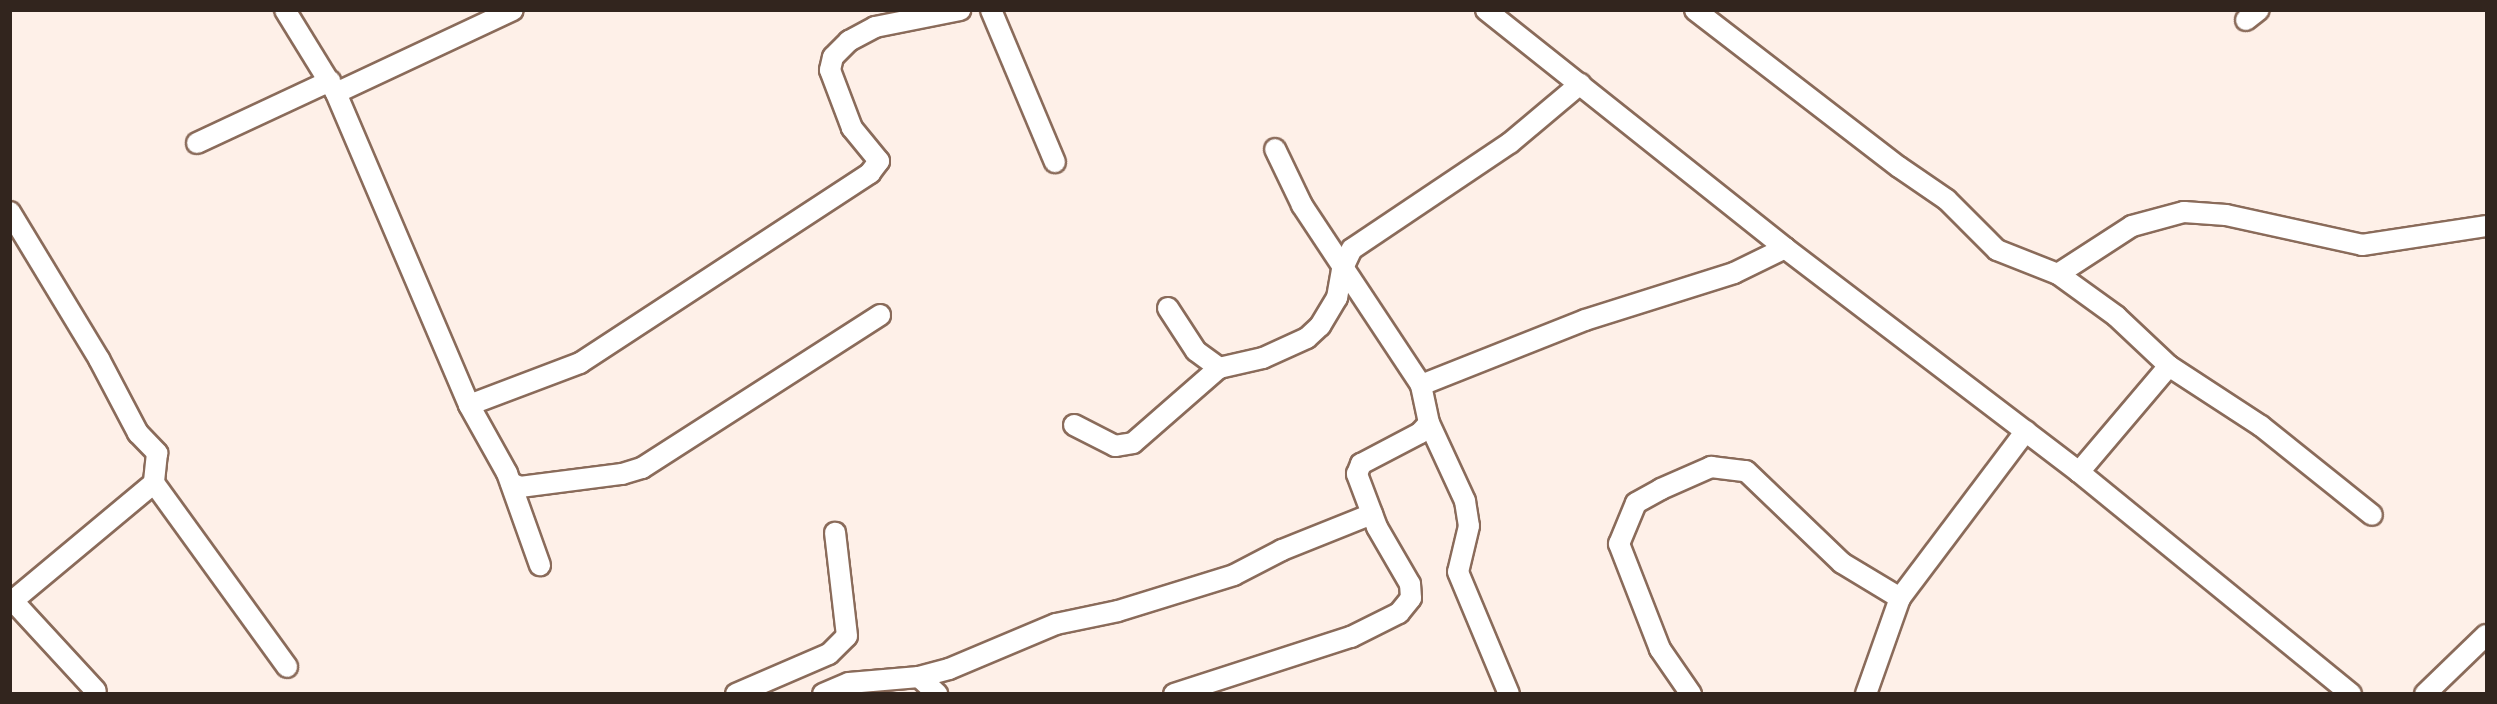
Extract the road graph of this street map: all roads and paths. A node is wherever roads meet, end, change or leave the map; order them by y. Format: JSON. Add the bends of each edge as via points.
{"nodes":[{"id":1,"x":285,"y":10,"type":"edge"},
{"id":2,"x":513,"y":10,"type":"edge"},
{"id":3,"x":960,"y":10,"type":"edge"},
{"id":4,"x":991,"y":10,"type":"edge"},
{"id":5,"x":1486,"y":10,"type":"edge"},
{"id":6,"x":1695,"y":10,"type":"edge"},
{"id":7,"x":873,"y":19,"type":"edge"},
{"id":8,"x":1580,"y":84,"type":"junction"},
{"id":9,"x":333,"y":87,"type":"junction"},
{"id":10,"x":197,"y":142,"type":"dead end"},
{"id":11,"x":1275,"y":149,"type":"dead end"},
{"id":12,"x":1055,"y":162,"type":"dead end"},
{"id":13,"x":10,"y":212,"type":"edge"},
{"id":14,"x":2487,"y":226,"type":"edge"},
{"id":15,"x":1785,"y":248,"type":"junction"},
{"id":16,"x":1342,"y":270,"type":"junction"},
{"id":17,"x":2058,"y":274,"type":"junction"},
{"id":18,"x":1168,"y":308,"type":"dead end"},
{"id":19,"x":879,"y":315,"type":"dead end"},
{"id":20,"x":2169,"y":366,"type":"junction"},
{"id":21,"x":1219,"y":368,"type":"junction"},
{"id":22,"x":1421,"y":385,"type":"junction"},
{"id":23,"x":469,"y":405,"type":"junction"},
{"id":24,"x":1429,"y":423,"type":"junction"},
{"id":25,"x":1074,"y":425,"type":"dead end"},
{"id":26,"x":2026,"y":431,"type":"junction"},
{"id":27,"x":2079,"y":472,"type":"junction"},
{"id":28,"x":154,"y":483,"type":"junction"},
{"id":29,"x":510,"y":483,"type":"junction"},
{"id":30,"x":1372,"y":514,"type":"junction"},
{"id":31,"x":2373,"y":515,"type":"dead end"},
{"id":32,"x":835,"y":533,"type":"dead end"},
{"id":33,"x":540,"y":565,"type":"dead end"},
{"id":34,"x":1900,"y":598,"type":"junction"},
{"id":35,"x":12,"y":602,"type":"edge"},
{"id":36,"x":2487,"y":635,"type":"edge"},
{"id":37,"x":286,"y":667,"type":"dead end"},
{"id":38,"x":919,"y":677,"type":"junction"},
{"id":39,"x":1232,"y":685,"type":"edge"},
{"id":40,"x":96,"y":691,"type":"dead end"},
{"id":41,"x":736,"y":693,"type":"edge"},
{"id":42,"x":823,"y":693,"type":"edge"},
{"id":43,"x":937,"y":693,"type":"edge"},
{"id":44,"x":1174,"y":693,"type":"edge"},
{"id":45,"x":1509,"y":693,"type":"edge"},
{"id":46,"x":1691,"y":693,"type":"edge"},
{"id":47,"x":1866,"y":693,"type":"edge"},
{"id":48,"x":2351,"y":693,"type":"edge"},
{"id":49,"x":2425,"y":693,"type":"edge"}],
"edges":[{"from":1,"to":9,"type":"street"},
{"from":2,"to":9,"type":"street"},
{"from":3,"to":7,"type":"street"},
{"from":4,"to":12,"type":"street"},
{"from":5,"to":8,"type":"street"},
{"from":6,"to":17,"type":"street","via":[[1947,200],[1997,250]]},
{"from":7,"to":23,"type":"street","via":[[840,48],[830,70],[852,128],[875,154],[877,167],[843,194],[580,363]]},
{"from":8,"to":15,"type":"street"},
{"from":8,"to":16,"type":"street","via":[[1510,143],[1367,236],[1352,249]]},
{"from":9,"to":10,"type":"street"},
{"from":9,"to":23,"type":"street"},
{"from":11,"to":16,"type":"street","via":[[1302,205]]},
{"from":13,"to":28,"type":"street","via":[[99,359],[138,433],[157,453]]},
{"from":14,"to":17,"type":"street","via":[[2390,244],[2362,245],[2226,215],[2184,212],[2132,226]]},
{"from":15,"to":22,"type":"street","via":[[1734,273],[1585,320]]},
{"from":15,"to":26,"type":"street"},
{"from":16,"to":21,"type":"street","via":[[1337,298],[1320,326],[1307,338],[1263,358]]},
{"from":16,"to":22,"type":"street"},
{"from":17,"to":20,"type":"street","via":[[2116,316]]},
{"from":18,"to":21,"type":"street","via":[[1196,351]]},
{"from":19,"to":29,"type":"street","via":[[642,468],[520,487]]},
{"from":20,"to":27,"type":"street"},
{"from":20,"to":31,"type":"street","via":[[2261,426]]},
{"from":21,"to":25,"type":"street","via":[[1133,443],[1115,446]]},
{"from":22,"to":24,"type":"street"},
{"from":23,"to":29,"type":"street"},
{"from":24,"to":30,"type":"street","via":[[1420,434],[1361,465],[1358,474]]},
{"from":24,"to":45,"type":"street","via":[[1465,501],[1469,526],[1458,572]]},
{"from":26,"to":27,"type":"street"},
{"from":26,"to":34,"type":"street"},
{"from":27,"to":48,"type":"street"},
{"from":28,"to":35,"type":"street"},
{"from":28,"to":37,"type":"street"},
{"from":29,"to":33,"type":"street"},
{"from":30,"to":38,"type":"street","via":[[1282,550],[1234,575],[1118,611],[1056,624],[949,669]]},
{"from":30,"to":39,"type":"street","via":[[1410,584],[1406,606],[1384,622],[1351,637]]},
{"from":32,"to":41,"type":"street","via":[[847,636],[829,654]]},
{"from":34,"to":46,"type":"street","via":[[1842,563],[1746,471],[1711,467],[1661,489],[1636,503],[1619,544],[1660,649]]},
{"from":34,"to":47,"type":"street"},
{"from":35,"to":40,"type":"street"},
{"from":36,"to":49,"type":"street"},
{"from":38,"to":42,"type":"street","via":[[849,683]]},
{"from":38,"to":43,"type":"street"},
{"from":39,"to":44,"type":"street"}]}
